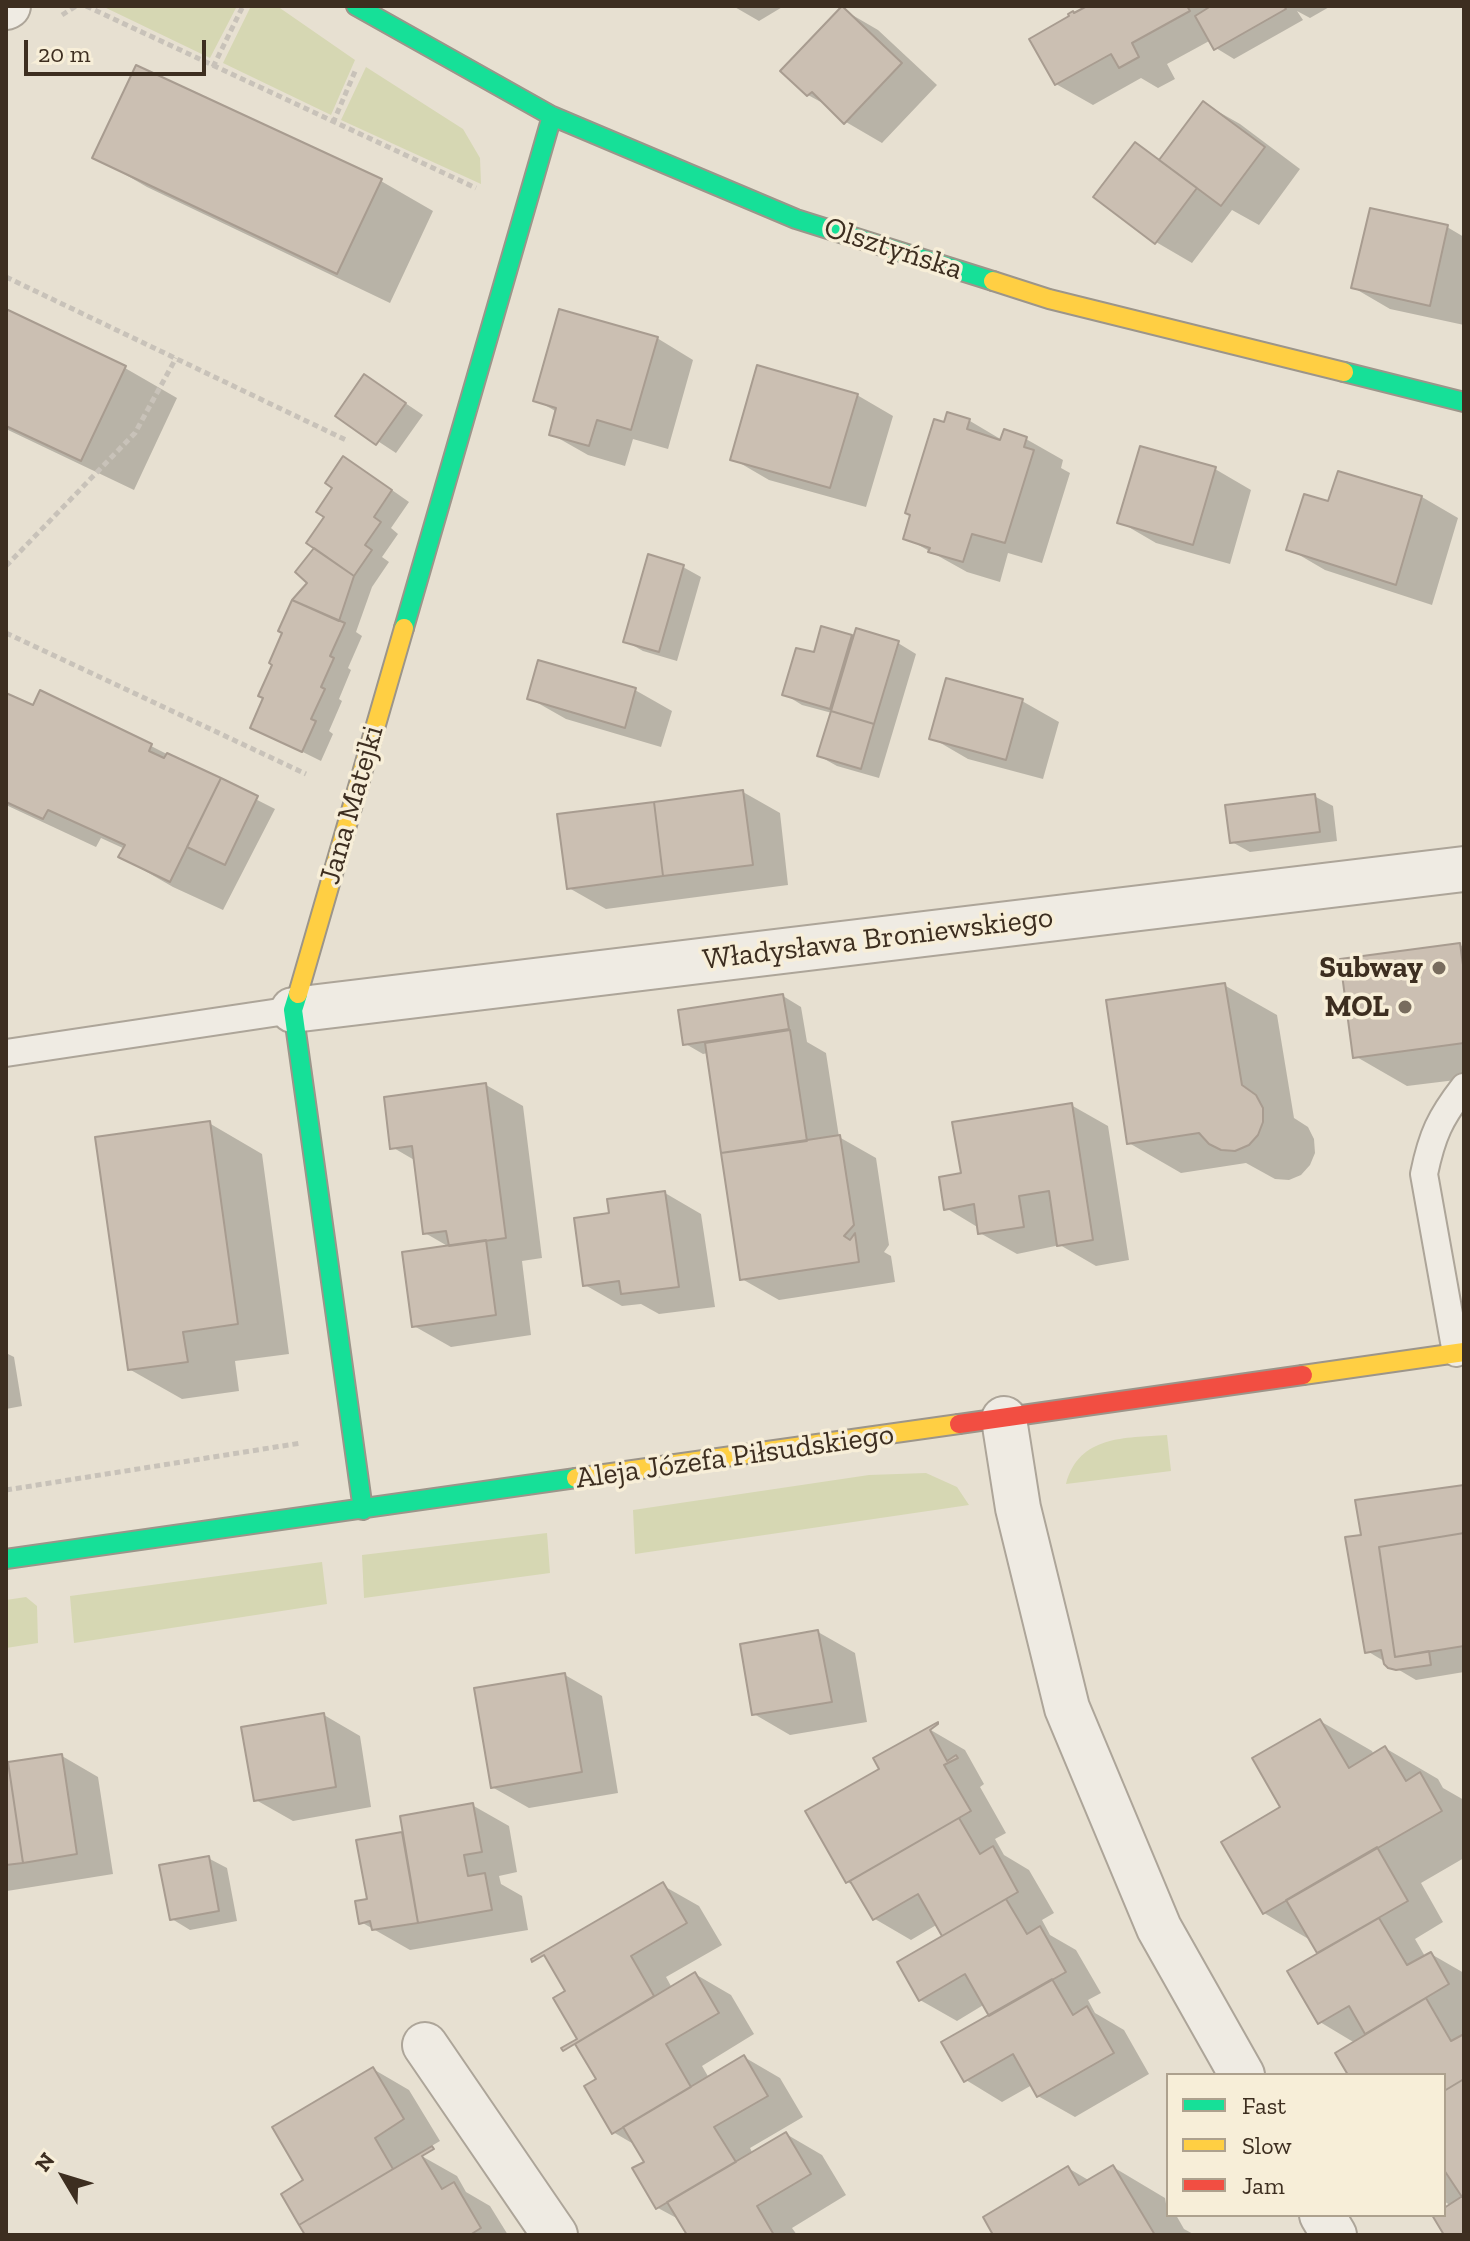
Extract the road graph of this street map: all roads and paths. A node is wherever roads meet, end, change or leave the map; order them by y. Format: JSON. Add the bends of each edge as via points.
{"nodes":[{"id":1,"x":86,"y":6,"type":"edge"},
{"id":2,"x":243,"y":6,"type":"edge"},
{"id":3,"x":356,"y":6,"type":"edge"},
{"id":4,"x":213,"y":67,"type":"junction"},
{"id":5,"x":357,"y":67,"type":"dead end"},
{"id":6,"x":552,"y":116,"type":"junction"},
{"id":7,"x":333,"y":123,"type":"junction"},
{"id":8,"x":477,"y":189,"type":"dead end"},
{"id":9,"x":6,"y":277,"type":"edge"},
{"id":10,"x":176,"y":358,"type":"junction"},
{"id":11,"x":1464,"y":402,"type":"edge"},
{"id":12,"x":348,"y":441,"type":"dead end"},
{"id":13,"x":6,"y":566,"type":"edge"},
{"id":14,"x":6,"y":633,"type":"edge"},
{"id":15,"x":354,"y":797,"type":"junction"},
{"id":16,"x":1464,"y":869,"type":"edge"},
{"id":17,"x":293,"y":1010,"type":"junction"},
{"id":18,"x":6,"y":1053,"type":"edge"},
{"id":19,"x":1464,"y":1087,"type":"edge"},
{"id":20,"x":1460,"y":1353,"type":"edge"},
{"id":21,"x":1004,"y":1419,"type":"junction"},
{"id":22,"x":352,"y":1435,"type":"junction"},
{"id":23,"x":6,"y":1490,"type":"edge"},
{"id":24,"x":363,"y":1510,"type":"junction"},
{"id":25,"x":6,"y":1559,"type":"edge"},
{"id":26,"x":425,"y":2045,"type":"dead end"},
{"id":27,"x":1241,"y":2073,"type":"edge"},
{"id":28,"x":1323,"y":2217,"type":"edge"},
{"id":29,"x":555,"y":2235,"type":"edge"},
{"id":30,"x":1334,"y":2235,"type":"edge"}],
"edges":[{"from":1,"to":4,"type":"path"},
{"from":2,"to":4,"type":"path"},
{"from":3,"to":6,"type":"street","name":"Olsztyńska"},
{"from":4,"to":7,"type":"path"},
{"from":5,"to":7,"type":"path"},
{"from":6,"to":11,"type":"street","name":"Olsztyńska","via":[[796,219],[1034,294]]},
{"from":6,"to":15,"type":"street","name":"Jana Matejki"},
{"from":7,"to":8,"type":"path"},
{"from":9,"to":10,"type":"path"},
{"from":10,"to":12,"type":"path"},
{"from":10,"to":13,"type":"path","via":[[135,433]]},
{"from":14,"to":15,"type":"path"},
{"from":15,"to":17,"type":"street","name":"Jana Matejki"},
{"from":16,"to":17,"type":"street","name":"Władysława Broniewskiego"},
{"from":17,"to":18,"type":"lane"},
{"from":17,"to":22,"type":"street","name":"Jana Matejki"},
{"from":19,"to":20,"type":"lane","via":[[1441,1116],[1424,1174]]},
{"from":20,"to":21,"type":"street","name":"Aleja Józefa Piłsudskiego"},
{"from":21,"to":24,"type":"street","name":"Aleja Józefa Piłsudskiego"},
{"from":21,"to":27,"type":"street","via":[[1018,1508],[1067,1708],[1159,1928]]},
{"from":22,"to":23,"type":"path"},
{"from":22,"to":24,"type":"street","name":"Jana Matejki"},
{"from":24,"to":25,"type":"street","name":"Aleja Józefa Piłsudskiego"},
{"from":26,"to":29,"type":"street"},
{"from":28,"to":30,"type":"street"}]}
